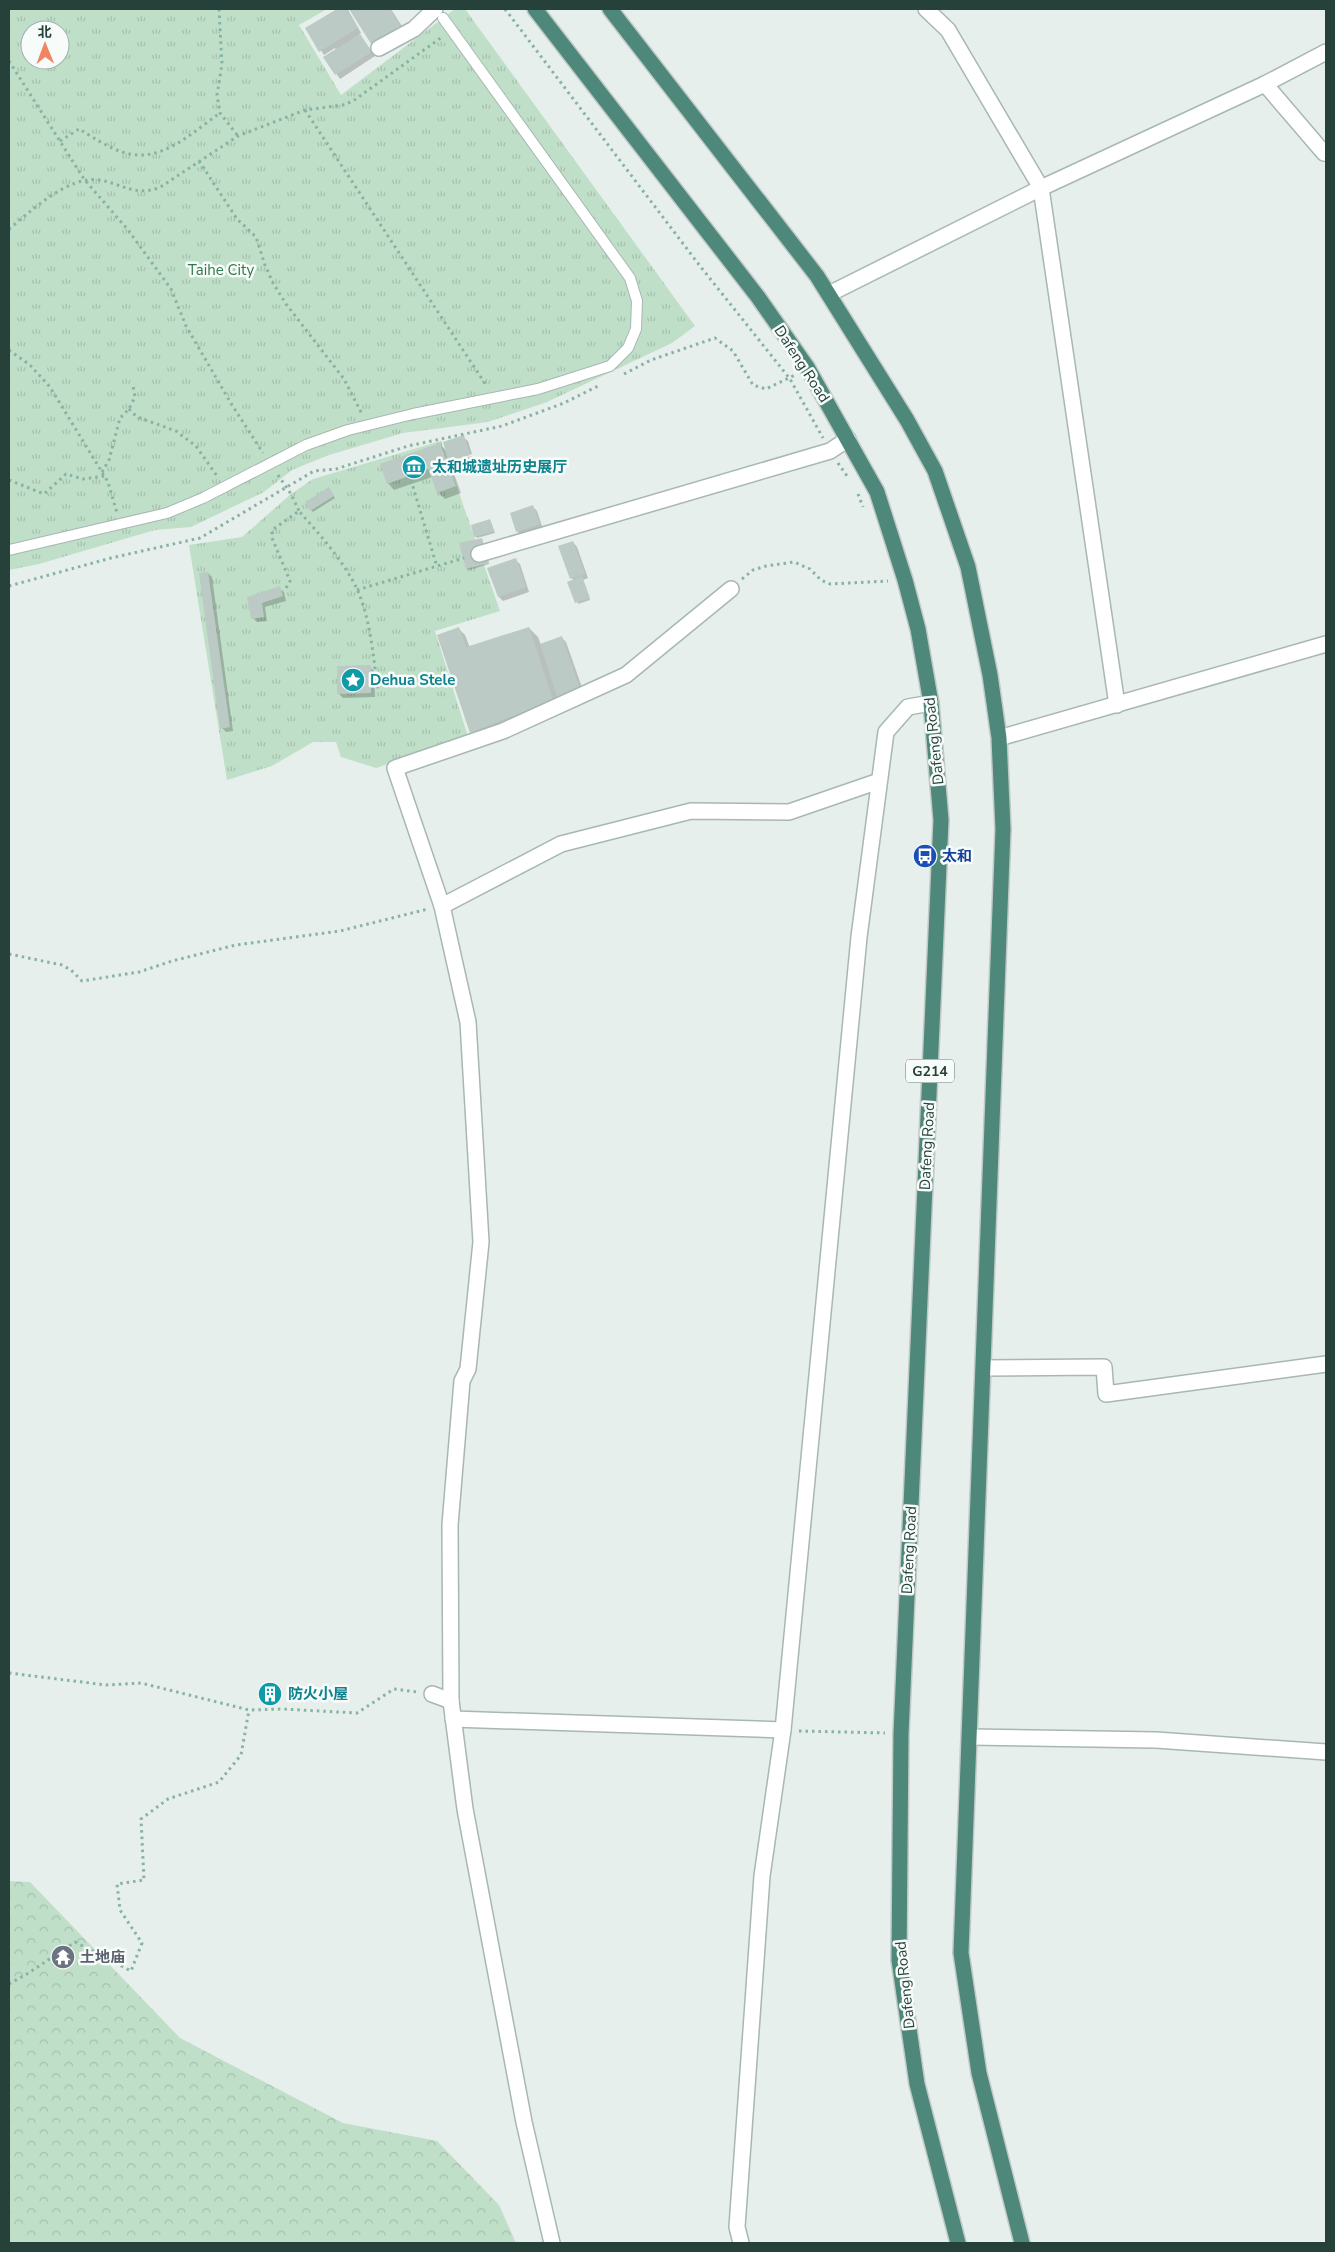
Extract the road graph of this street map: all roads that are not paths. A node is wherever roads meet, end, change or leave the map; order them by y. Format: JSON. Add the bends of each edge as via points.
{"nodes":[{"id":1,"x":535,"y":9,"type":"edge"},
{"id":2,"x":610,"y":9,"type":"edge"},
{"id":3,"x":926,"y":9,"type":"edge"},
{"id":4,"x":443,"y":17,"type":"edge"},
{"id":5,"x":379,"y":48,"type":"dead end"},
{"id":6,"x":1326,"y":52,"type":"edge"},
{"id":7,"x":1264,"y":84,"type":"junction"},
{"id":8,"x":1326,"y":154,"type":"edge"},
{"id":9,"x":1041,"y":188,"type":"junction"},
{"id":10,"x":828,"y":294,"type":"junction"},
{"id":11,"x":848,"y":439,"type":"junction"},
{"id":12,"x":9,"y":550,"type":"edge"},
{"id":13,"x":479,"y":554,"type":"road end"},
{"id":14,"x":730,"y":589,"type":"road end"},
{"id":15,"x":1326,"y":644,"type":"edge"},
{"id":16,"x":931,"y":703,"type":"junction"},
{"id":17,"x":1117,"y":704,"type":"junction"},
{"id":18,"x":999,"y":738,"type":"junction"},
{"id":19,"x":880,"y":781,"type":"junction"},
{"id":20,"x":442,"y":906,"type":"junction"},
{"id":21,"x":1326,"y":1364,"type":"edge"},
{"id":22,"x":984,"y":1368,"type":"junction"},
{"id":23,"x":432,"y":1694,"type":"road end"},
{"id":24,"x":451,"y":1701,"type":"junction"},
{"id":25,"x":454,"y":1718,"type":"junction"},
{"id":26,"x":783,"y":1730,"type":"junction"},
{"id":27,"x":970,"y":1737,"type":"junction"},
{"id":28,"x":1326,"y":1752,"type":"edge"},
{"id":29,"x":552,"y":2243,"type":"edge"},
{"id":30,"x":741,"y":2243,"type":"edge"},
{"id":31,"x":958,"y":2243,"type":"edge"},
{"id":32,"x":1022,"y":2243,"type":"edge"}],
"edges":[{"from":1,"to":11,"type":"highway","name":"Dafeng Road","number":"G214","via":[[758,297],[807,367]]},
{"from":2,"to":10,"type":"highway"},
{"from":3,"to":9,"type":"street","via":[[948,30]]},
{"from":4,"to":5,"type":"street"},
{"from":4,"to":12,"type":"lane","via":[[624,268],[637,301],[637,319],[633,339],[622,356],[610,366],[547,386],[366,426],[306,445],[174,510]]},
{"from":6,"to":7,"type":"street"},
{"from":7,"to":8,"type":"street"},
{"from":7,"to":9,"type":"street"},
{"from":9,"to":10,"type":"street"},
{"from":9,"to":17,"type":"street"},
{"from":10,"to":18,"type":"highway","via":[[908,420],[935,471],[968,567]]},
{"from":11,"to":13,"type":"street","via":[[830,451]]},
{"from":11,"to":16,"type":"highway","name":"Dafeng Road","number":"G214","via":[[877,492],[905,580],[918,629]]},
{"from":14,"to":20,"type":"street","via":[[626,675],[503,731],[395,768]]},
{"from":15,"to":17,"type":"street"},
{"from":16,"to":19,"type":"street","via":[[908,707],[886,732]]},
{"from":16,"to":31,"type":"highway","name":"Dafeng Road","number":"G214","via":[[941,820],[901,1734],[899,1960],[918,2084]]},
{"from":17,"to":18,"type":"street"},
{"from":18,"to":22,"type":"highway","via":[[1003,829]]},
{"from":19,"to":20,"type":"street","via":[[789,812],[692,811],[561,844]]},
{"from":19,"to":26,"type":"street","via":[[858,937]]},
{"from":20,"to":24,"type":"street","via":[[468,1022],[481,1242],[468,1369],[462,1381],[454,1457],[450,1525]]},
{"from":21,"to":22,"type":"street","via":[[1106,1394],[1104,1368]]},
{"from":22,"to":27,"type":"highway"},
{"from":23,"to":24,"type":"street"},
{"from":24,"to":25,"type":"street"},
{"from":25,"to":26,"type":"street"},
{"from":25,"to":29,"type":"street","via":[[470,1837],[524,2122]]},
{"from":26,"to":30,"type":"street","via":[[762,1876],[737,2227]]},
{"from":27,"to":28,"type":"street","via":[[1156,1740]]},
{"from":27,"to":32,"type":"highway","via":[[961,1953],[979,2073]]}]}
